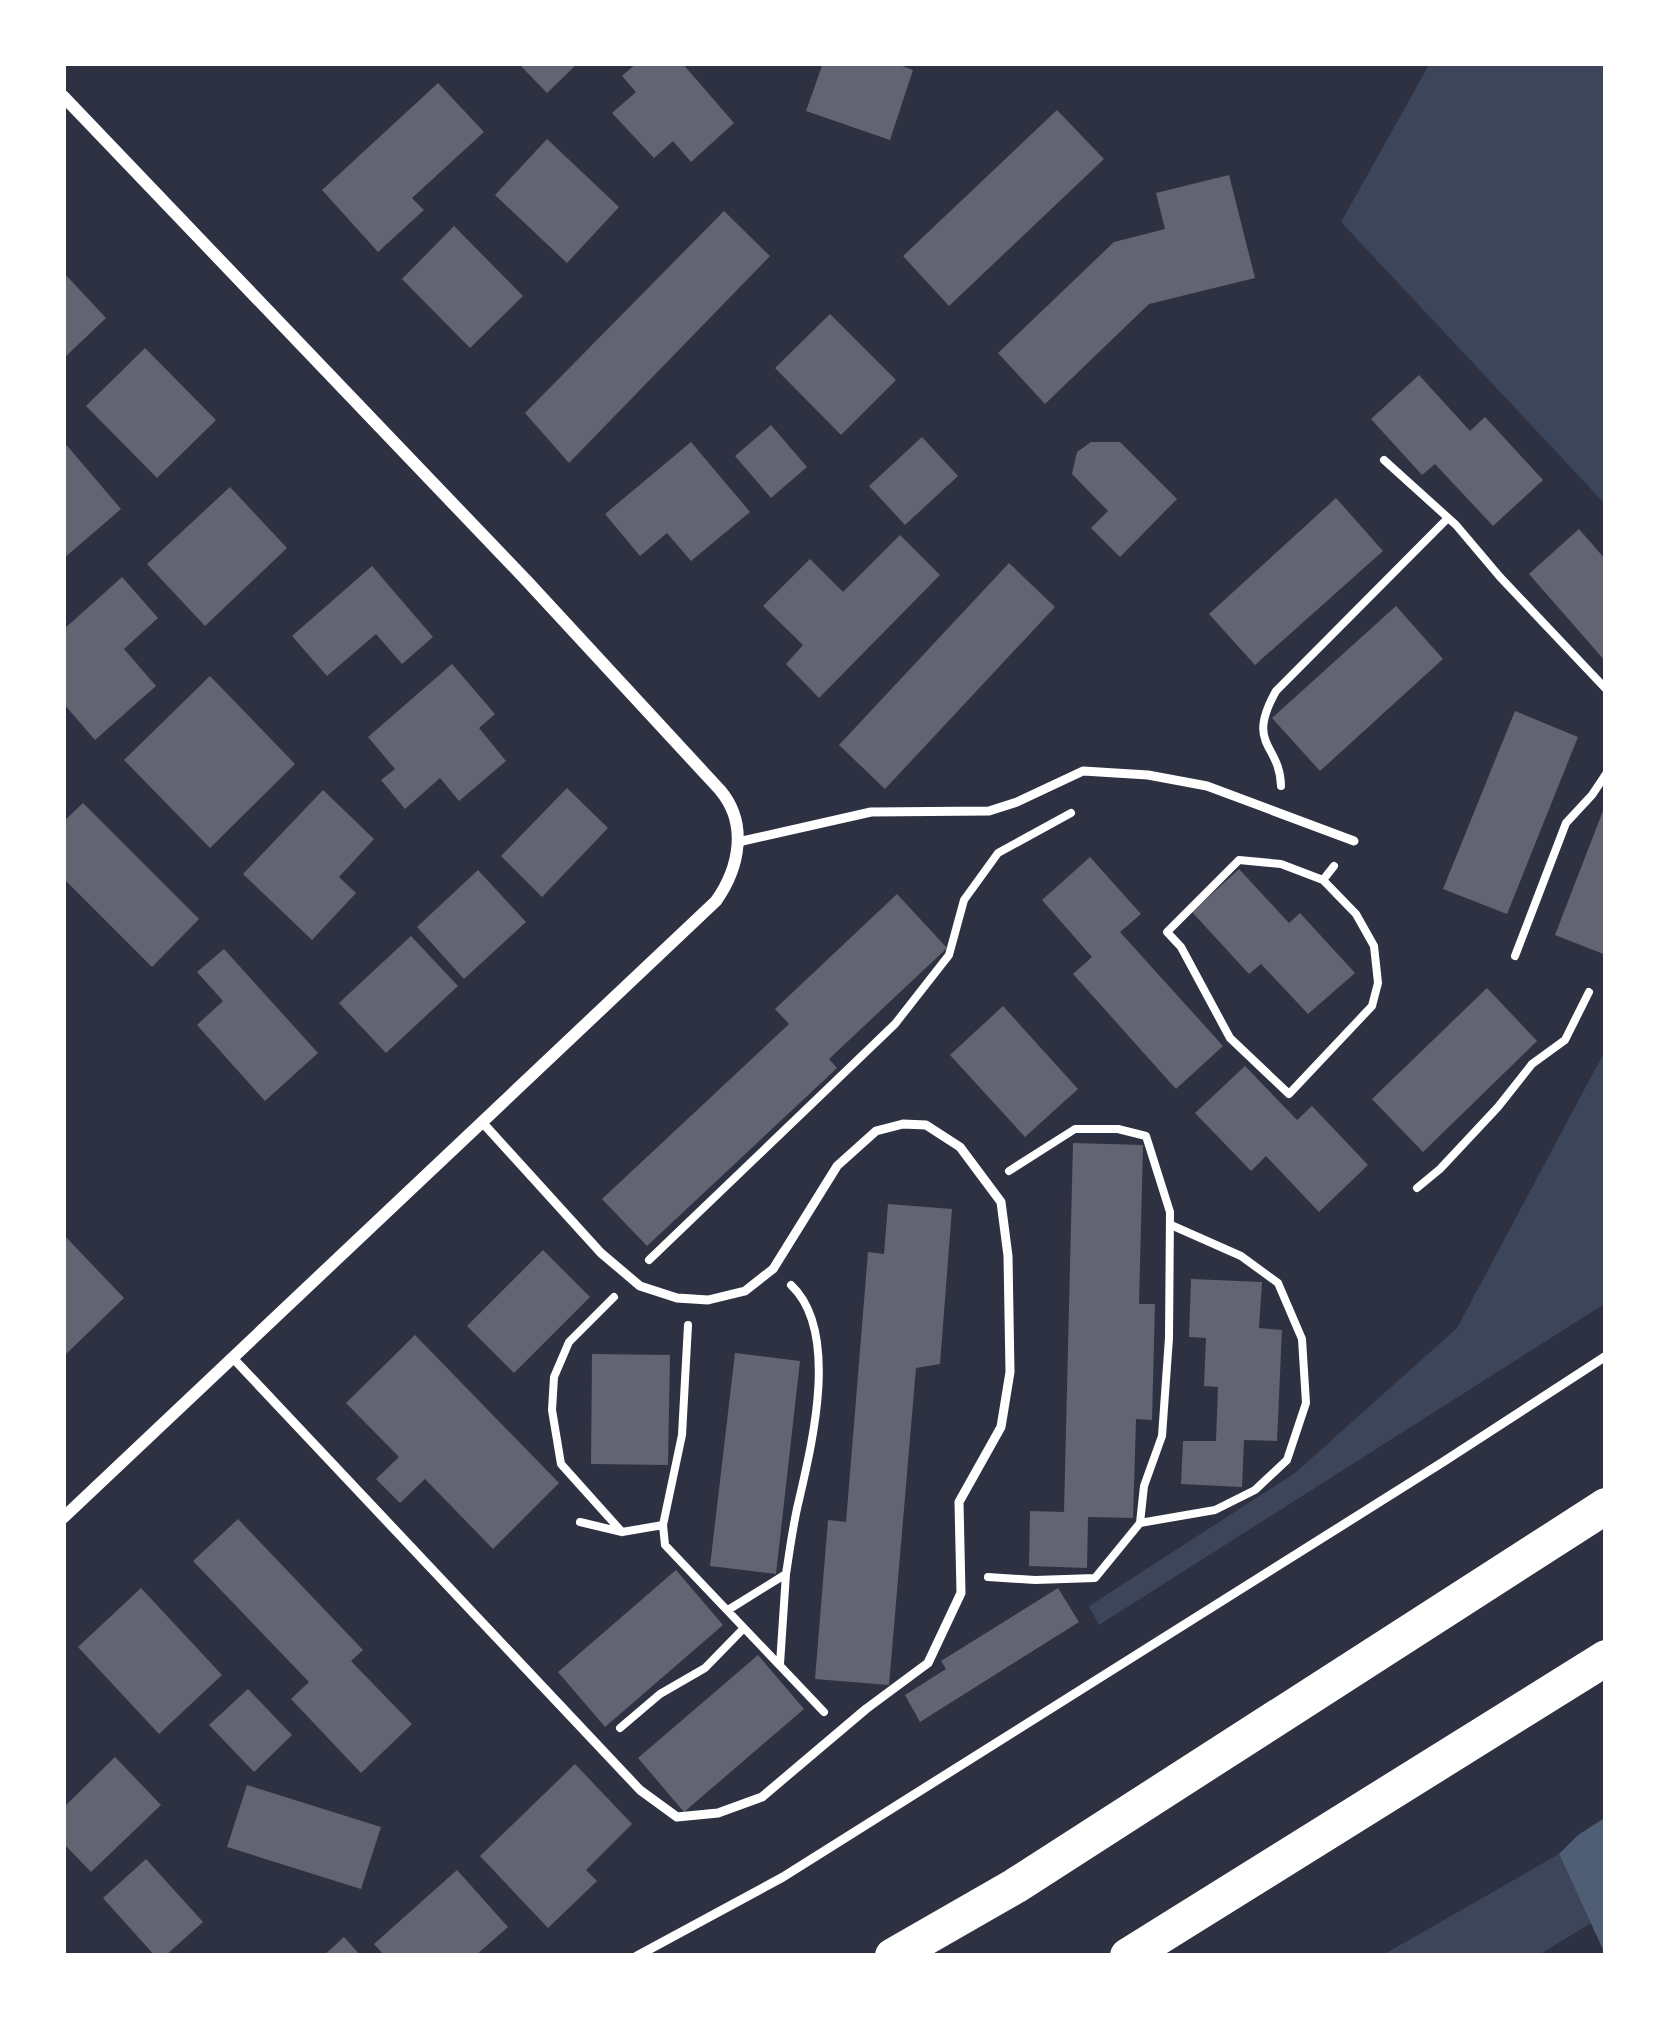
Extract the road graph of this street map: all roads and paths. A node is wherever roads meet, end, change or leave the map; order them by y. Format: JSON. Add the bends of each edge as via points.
{"nodes":[{"id":1,"x":63,"y":96,"type":"edge"},
{"id":2,"x":1384,"y":460,"type":"dead end"},
{"id":3,"x":1448,"y":518,"type":"junction"},
{"id":4,"x":1606,"y":689,"type":"edge"},
{"id":5,"x":1083,"y":771,"type":"junction"},
{"id":6,"x":1606,"y":774,"type":"edge"},
{"id":7,"x":1281,"y":812,"type":"junction"},
{"id":8,"x":738,"y":842,"type":"junction"},
{"id":9,"x":1354,"y":842,"type":"joint"},
{"id":10,"x":1323,"y":880,"type":"junction"},
{"id":11,"x":1514,"y":956,"type":"dead end"},
{"id":12,"x":1589,"y":992,"type":"dead end"},
{"id":13,"x":482,"y":1122,"type":"junction"},
{"id":14,"x":987,"y":1184,"type":"junction"},
{"id":15,"x":1417,"y":1187,"type":"dead end"},
{"id":16,"x":1170,"y":1225,"type":"junction"},
{"id":17,"x":773,"y":1268,"type":"junction"},
{"id":18,"x":630,"y":1278,"type":"junction"},
{"id":19,"x":686,"y":1299,"type":"junction"},
{"id":20,"x":1606,"y":1356,"type":"edge"},
{"id":21,"x":232,"y":1357,"type":"junction"},
{"id":22,"x":1606,"y":1506,"type":"edge"},
{"id":23,"x":63,"y":1518,"type":"edge"},
{"id":24,"x":580,"y":1522,"type":"dead end"},
{"id":25,"x":1140,"y":1523,"type":"junction"},
{"id":26,"x":663,"y":1525,"type":"junction"},
{"id":27,"x":622,"y":1532,"type":"junction"},
{"id":28,"x":786,"y":1574,"type":"junction"},
{"id":29,"x":960,"y":1576,"type":"junction"},
{"id":30,"x":728,"y":1611,"type":"junction"},
{"id":31,"x":744,"y":1628,"type":"junction"},
{"id":32,"x":1606,"y":1658,"type":"edge"},
{"id":33,"x":780,"y":1666,"type":"junction"},
{"id":34,"x":841,"y":1730,"type":"junction"},
{"id":35,"x":599,"y":1745,"type":"junction"},
{"id":36,"x":637,"y":1956,"type":"edge"},
{"id":37,"x":893,"y":1956,"type":"edge"},
{"id":38,"x":1128,"y":1956,"type":"edge"}],
"edges":[{"from":1,"to":8,"type":"street","via":[[719,790],[733,810]]},
{"from":2,"to":3,"type":"path"},
{"from":3,"to":4,"type":"path"},
{"from":3,"to":7,"type":"path","via":[[1264,712],[1263,739],[1281,776]]},
{"from":5,"to":7,"type":"lane","via":[[1208,786]]},
{"from":5,"to":8,"type":"lane","via":[[989,811],[871,812]]},
{"from":5,"to":18,"type":"path","via":[[1074,811],[998,853],[964,900],[949,955],[895,1024]]},
{"from":6,"to":11,"type":"path","via":[[1566,823]]},
{"from":7,"to":9,"type":"lane"},
{"from":8,"to":13,"type":"street","via":[[716,901]]},
{"from":9,"to":10,"type":"path"},
{"from":10,"to":10,"type":"path","via":[[1357,914],[1374,946],[1378,983],[1372,1006],[1288,1094],[1231,1038],[1167,932],[1239,860]]},
{"from":12,"to":15,"type":"path","via":[[1564,1040]]},
{"from":13,"to":18,"type":"lane"},
{"from":13,"to":21,"type":"street"},
{"from":14,"to":16,"type":"path","via":[[1075,1130],[1118,1129],[1147,1136]]},
{"from":14,"to":17,"type":"lane","via":[[960,1147],[926,1126],[876,1131],[837,1166]]},
{"from":14,"to":29,"type":"lane","via":[[1001,1202],[1008,1256],[1010,1372],[1001,1427],[959,1502]]},
{"from":16,"to":25,"type":"path","via":[[1162,1436]]},
{"from":16,"to":25,"type":"path","via":[[1241,1256],[1278,1283],[1302,1339],[1306,1403],[1287,1460],[1255,1490],[1215,1510]]},
{"from":17,"to":19,"type":"lane","via":[[745,1292]]},
{"from":17,"to":28,"type":"path","via":[[807,1309],[820,1392]]},
{"from":18,"to":19,"type":"lane"},
{"from":18,"to":27,"type":"path","via":[[569,1342],[554,1377],[552,1410],[561,1464]]},
{"from":19,"to":26,"type":"path","via":[[682,1435]]},
{"from":20,"to":36,"type":"lane","via":[[783,1877]]},
{"from":21,"to":23,"type":"street"},
{"from":21,"to":35,"type":"lane"},
{"from":22,"to":37,"type":"highway"},
{"from":24,"to":27,"type":"path"},
{"from":25,"to":29,"type":"path","via":[[1095,1578]]},
{"from":26,"to":27,"type":"path"},
{"from":26,"to":30,"type":"path","via":[[665,1545]]},
{"from":28,"to":30,"type":"path"},
{"from":28,"to":33,"type":"path"},
{"from":29,"to":34,"type":"lane","via":[[961,1593],[928,1663]]},
{"from":30,"to":31,"type":"path"},
{"from":31,"to":33,"type":"path"},
{"from":31,"to":35,"type":"path","via":[[705,1668]]},
{"from":32,"to":38,"type":"highway"},
{"from":33,"to":34,"type":"path"},
{"from":34,"to":35,"type":"lane","via":[[762,1797],[677,1817]]}]}
